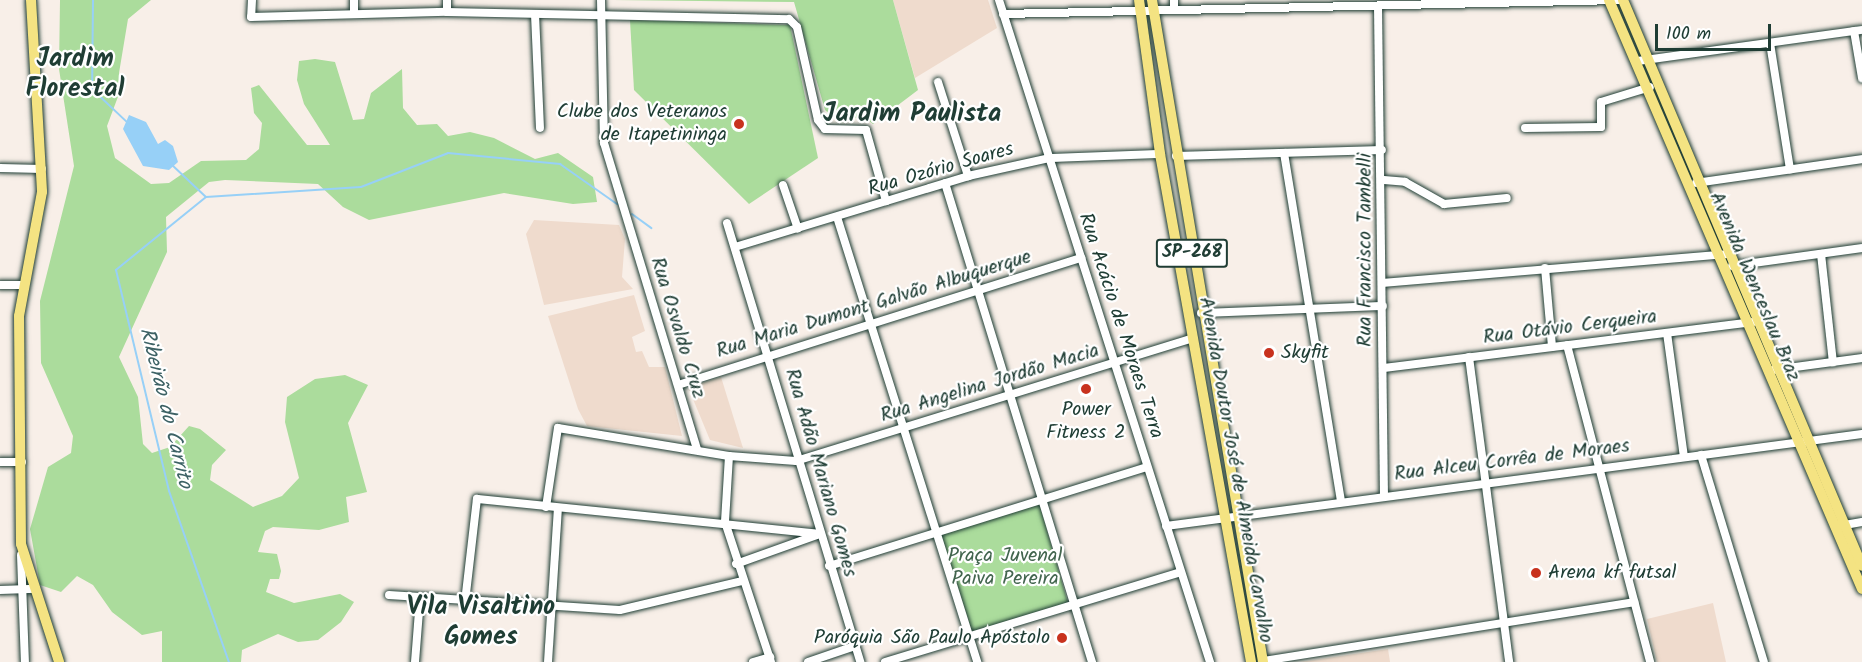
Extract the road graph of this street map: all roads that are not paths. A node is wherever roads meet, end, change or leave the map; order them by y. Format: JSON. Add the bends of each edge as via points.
{"nodes":[{"id":1,"x":31,"y":0,"type":"edge"},
{"id":2,"x":252,"y":0,"type":"edge"},
{"id":3,"x":354,"y":0,"type":"edge"},
{"id":4,"x":447,"y":0,"type":"edge"},
{"id":5,"x":601,"y":0,"type":"edge"},
{"id":6,"x":999,"y":0,"type":"edge"},
{"id":7,"x":1484,"y":1,"type":"edge"},
{"id":8,"x":1615,"y":1,"type":"edge"},
{"id":9,"x":1139,"y":4,"type":"edge"},
{"id":10,"x":1153,"y":5,"type":"edge"},
{"id":11,"x":1174,"y":5,"type":"edge"},
{"id":12,"x":1378,"y":6,"type":"junction"},
{"id":13,"x":447,"y":12,"type":"junction"},
{"id":14,"x":354,"y":14,"type":"junction"},
{"id":15,"x":535,"y":14,"type":"junction"},
{"id":16,"x":1003,"y":14,"type":"junction"},
{"id":17,"x":600,"y":15,"type":"junction"},
{"id":18,"x":1858,"y":30,"type":"edge"},
{"id":19,"x":1770,"y":42,"type":"junction"},
{"id":20,"x":1651,"y":59,"type":"junction"},
{"id":21,"x":1638,"y":61,"type":"junction"},
{"id":22,"x":1862,"y":78,"type":"edge"},
{"id":23,"x":938,"y":82,"type":"dead end"},
{"id":24,"x":1651,"y":87,"type":"junction"},
{"id":25,"x":540,"y":128,"type":"dead end"},
{"id":26,"x":1524,"y":128,"type":"dead end"},
{"id":27,"x":1382,"y":150,"type":"junction"},
{"id":28,"x":1284,"y":153,"type":"junction"},
{"id":29,"x":1160,"y":154,"type":"junction"},
{"id":30,"x":1176,"y":156,"type":"junction"},
{"id":31,"x":1049,"y":158,"type":"junction"},
{"id":32,"x":1862,"y":159,"type":"edge"},
{"id":33,"x":0,"y":168,"type":"edge"},
{"id":34,"x":42,"y":169,"type":"junction"},
{"id":35,"x":1790,"y":169,"type":"junction"},
{"id":36,"x":968,"y":176,"type":"junction"},
{"id":37,"x":1384,"y":180,"type":"junction"},
{"id":38,"x":945,"y":183,"type":"junction"},
{"id":39,"x":1696,"y":183,"type":"junction"},
{"id":40,"x":783,"y":185,"type":"dead end"},
{"id":41,"x":1507,"y":198,"type":"dead end"},
{"id":42,"x":886,"y":201,"type":"junction"},
{"id":43,"x":837,"y":217,"type":"junction"},
{"id":44,"x":728,"y":223,"type":"dead end"},
{"id":45,"x":798,"y":229,"type":"junction"},
{"id":46,"x":735,"y":247,"type":"junction"},
{"id":47,"x":1862,"y":248,"type":"edge"},
{"id":48,"x":1727,"y":254,"type":"junction"},
{"id":49,"x":1821,"y":254,"type":"junction"},
{"id":50,"x":1081,"y":258,"type":"junction"},
{"id":51,"x":1732,"y":266,"type":"junction"},
{"id":52,"x":1545,"y":268,"type":"junction"},
{"id":53,"x":1383,"y":283,"type":"junction"},
{"id":54,"x":0,"y":285,"type":"edge"},
{"id":55,"x":24,"y":285,"type":"junction"},
{"id":56,"x":978,"y":289,"type":"junction"},
{"id":57,"x":1383,"y":306,"type":"junction"},
{"id":58,"x":1310,"y":309,"type":"junction"},
{"id":59,"x":1201,"y":313,"type":"junction"},
{"id":60,"x":1754,"y":321,"type":"junction"},
{"id":61,"x":870,"y":322,"type":"junction"},
{"id":62,"x":1667,"y":333,"type":"junction"},
{"id":63,"x":1193,"y":338,"type":"junction"},
{"id":64,"x":1567,"y":345,"type":"junction"},
{"id":65,"x":1552,"y":347,"type":"junction"},
{"id":66,"x":769,"y":354,"type":"junction"},
{"id":67,"x":1469,"y":357,"type":"junction"},
{"id":68,"x":1862,"y":358,"type":"edge"},
{"id":69,"x":1833,"y":362,"type":"junction"},
{"id":70,"x":1115,"y":364,"type":"junction"},
{"id":71,"x":1384,"y":368,"type":"junction"},
{"id":72,"x":1780,"y":369,"type":"junction"},
{"id":73,"x":1768,"y":370,"type":"junction"},
{"id":74,"x":678,"y":385,"type":"junction"},
{"id":75,"x":1010,"y":395,"type":"junction"},
{"id":76,"x":903,"y":427,"type":"junction"},
{"id":77,"x":1862,"y":434,"type":"edge"},
{"id":78,"x":1807,"y":442,"type":"junction"},
{"id":79,"x":697,"y":449,"type":"junction"},
{"id":80,"x":1701,"y":455,"type":"junction"},
{"id":81,"x":729,"y":456,"type":"junction"},
{"id":82,"x":1684,"y":457,"type":"junction"},
{"id":83,"x":796,"y":461,"type":"junction"},
{"id":84,"x":0,"y":462,"type":"edge"},
{"id":85,"x":22,"y":462,"type":"junction"},
{"id":86,"x":1598,"y":465,"type":"junction"},
{"id":87,"x":1148,"y":467,"type":"junction"},
{"id":88,"x":1486,"y":481,"type":"junction"},
{"id":89,"x":1384,"y":495,"type":"junction"},
{"id":90,"x":1042,"y":499,"type":"junction"},
{"id":91,"x":1341,"y":500,"type":"junction"},
{"id":92,"x":546,"y":507,"type":"junction"},
{"id":93,"x":558,"y":508,"type":"junction"},
{"id":94,"x":1232,"y":516,"type":"junction"},
{"id":95,"x":725,"y":522,"type":"junction"},
{"id":96,"x":1862,"y":522,"type":"edge"},
{"id":97,"x":1166,"y":526,"type":"junction"},
{"id":98,"x":1839,"y":526,"type":"junction"},
{"id":99,"x":792,"y":531,"type":"junction"},
{"id":100,"x":936,"y":531,"type":"junction"},
{"id":101,"x":819,"y":534,"type":"junction"},
{"id":102,"x":794,"y":543,"type":"junction"},
{"id":103,"x":21,"y":544,"type":"junction"},
{"id":104,"x":736,"y":564,"type":"junction"},
{"id":105,"x":1862,"y":566,"type":"edge"},
{"id":106,"x":829,"y":567,"type":"junction"},
{"id":107,"x":1181,"y":572,"type":"junction"},
{"id":108,"x":742,"y":581,"type":"junction"},
{"id":109,"x":1862,"y":589,"type":"edge"},
{"id":110,"x":0,"y":590,"type":"edge"},
{"id":111,"x":23,"y":590,"type":"junction"},
{"id":112,"x":37,"y":594,"type":"junction"},
{"id":113,"x":388,"y":595,"type":"dead end"},
{"id":114,"x":420,"y":598,"type":"junction"},
{"id":115,"x":465,"y":602,"type":"junction"},
{"id":116,"x":1634,"y":602,"type":"junction"},
{"id":117,"x":550,"y":604,"type":"junction"},
{"id":118,"x":1074,"y":605,"type":"junction"},
{"id":119,"x":25,"y":612,"type":"junction"},
{"id":120,"x":1504,"y":622,"type":"junction"},
{"id":121,"x":969,"y":636,"type":"junction"},
{"id":122,"x":855,"y":646,"type":"junction"},
{"id":123,"x":771,"y":659,"type":"edge"},
{"id":124,"x":25,"y":662,"type":"edge"},
{"id":125,"x":59,"y":662,"type":"edge"},
{"id":126,"x":415,"y":662,"type":"edge"},
{"id":127,"x":548,"y":662,"type":"edge"},
{"id":128,"x":753,"y":662,"type":"edge"},
{"id":129,"x":808,"y":662,"type":"edge"},
{"id":130,"x":860,"y":662,"type":"edge"},
{"id":131,"x":885,"y":662,"type":"edge"},
{"id":132,"x":978,"y":662,"type":"edge"},
{"id":133,"x":1092,"y":662,"type":"edge"},
{"id":134,"x":1210,"y":662,"type":"edge"},
{"id":135,"x":1251,"y":662,"type":"edge"},
{"id":136,"x":1263,"y":662,"type":"edge"},
{"id":137,"x":1509,"y":662,"type":"edge"},
{"id":138,"x":1650,"y":662,"type":"edge"},
{"id":139,"x":1764,"y":662,"type":"edge"}],
"edges":[{"from":1,"to":34,"type":"main road"},
{"from":2,"to":14,"type":"street","via":[[251,17]]},
{"from":3,"to":14,"type":"street"},
{"from":4,"to":13,"type":"street"},
{"from":5,"to":17,"type":"street","name":"Rua Osvaldo Cruz"},
{"from":6,"to":16,"type":"street","name":"Rua Acácio de Moraes Terra"},
{"from":7,"to":8,"type":"street"},
{"from":7,"to":12,"type":"street"},
{"from":8,"to":20,"type":"main road","name":"Avenida Wenceslau Braz"},
{"from":8,"to":21,"type":"main road","name":"Avenida Wenceslau Braz"},
{"from":9,"to":10,"type":"street"},
{"from":9,"to":16,"type":"street"},
{"from":9,"to":29,"type":"main road","name":"Avenida Doutor José de Almeida Carvalho","number":"SP-268"},
{"from":10,"to":11,"type":"street"},
{"from":10,"to":30,"type":"main road","name":"Avenida Doutor José de Almeida Carvalho","number":"SP-268"},
{"from":11,"to":12,"type":"street"},
{"from":12,"to":27,"type":"street","name":"Rua Francisco Tambelli"},
{"from":13,"to":14,"type":"street"},
{"from":13,"to":15,"type":"street"},
{"from":15,"to":17,"type":"street"},
{"from":15,"to":25,"type":"street"},
{"from":16,"to":31,"type":"street","name":"Rua Acácio de Moraes Terra"},
{"from":17,"to":42,"type":"street","via":[[789,19],[797,27],[818,120],[825,129],[866,130]]},
{"from":17,"to":74,"type":"street","name":"Rua Osvaldo Cruz","via":[[602,124],[625,216]]},
{"from":18,"to":19,"type":"street"},
{"from":18,"to":22,"type":"street"},
{"from":19,"to":20,"type":"street"},
{"from":19,"to":35,"type":"street"},
{"from":20,"to":21,"type":"street"},
{"from":20,"to":39,"type":"main road","name":"Avenida Wenceslau Braz"},
{"from":21,"to":24,"type":"main road","name":"Avenida Wenceslau Braz"},
{"from":23,"to":36,"type":"street"},
{"from":24,"to":26,"type":"street","via":[[1601,102],[1601,127]]},
{"from":24,"to":39,"type":"main road","name":"Avenida Wenceslau Braz"},
{"from":27,"to":28,"type":"street"},
{"from":27,"to":37,"type":"street","name":"Rua Francisco Tambelli"},
{"from":28,"to":30,"type":"street"},
{"from":28,"to":58,"type":"street"},
{"from":29,"to":31,"type":"street","name":"Rua Ozório Soares"},
{"from":29,"to":63,"type":"main road","name":"Avenida Doutor José de Almeida Carvalho","number":"SP-268"},
{"from":30,"to":59,"type":"main road","name":"Avenida Doutor José de Almeida Carvalho","number":"SP-268"},
{"from":31,"to":36,"type":"street","name":"Rua Ozório Soares"},
{"from":31,"to":50,"type":"street","name":"Rua Acácio de Moraes Terra"},
{"from":32,"to":35,"type":"street"},
{"from":33,"to":34,"type":"street"},
{"from":34,"to":55,"type":"main road","via":[[39,218]]},
{"from":35,"to":39,"type":"street"},
{"from":36,"to":38,"type":"street","name":"Rua Ozório Soares"},
{"from":37,"to":41,"type":"street","via":[[1405,182],[1444,204]]},
{"from":37,"to":53,"type":"street","name":"Rua Francisco Tambelli"},
{"from":38,"to":42,"type":"street","name":"Rua Ozório Soares"},
{"from":38,"to":56,"type":"street"},
{"from":39,"to":48,"type":"main road","name":"Avenida Wenceslau Braz"},
{"from":40,"to":45,"type":"street"},
{"from":42,"to":43,"type":"street","name":"Rua Ozório Soares"},
{"from":43,"to":45,"type":"street","name":"Rua Ozório Soares"},
{"from":43,"to":61,"type":"street"},
{"from":44,"to":46,"type":"street","name":"Rua Adão Mariano Gomes"},
{"from":45,"to":46,"type":"street","name":"Rua Ozório Soares"},
{"from":46,"to":66,"type":"street","name":"Rua Adão Mariano Gomes"},
{"from":47,"to":49,"type":"street"},
{"from":48,"to":51,"type":"main road","name":"Avenida Wenceslau Braz"},
{"from":48,"to":52,"type":"street"},
{"from":49,"to":51,"type":"street"},
{"from":49,"to":69,"type":"street"},
{"from":50,"to":56,"type":"street","name":"Rua Maria Dumont Galvão Albuquerque"},
{"from":50,"to":70,"type":"street","name":"Rua Acácio de Moraes Terra"},
{"from":51,"to":60,"type":"main road","name":"Avenida Wenceslau Braz"},
{"from":52,"to":53,"type":"street"},
{"from":52,"to":65,"type":"street"},
{"from":53,"to":57,"type":"street","name":"Rua Francisco Tambelli"},
{"from":54,"to":55,"type":"street"},
{"from":55,"to":85,"type":"main road"},
{"from":56,"to":61,"type":"street","name":"Rua Maria Dumont Galvão Albuquerque"},
{"from":56,"to":75,"type":"street"},
{"from":57,"to":58,"type":"street"},
{"from":57,"to":71,"type":"street","name":"Rua Francisco Tambelli"},
{"from":58,"to":59,"type":"street"},
{"from":58,"to":91,"type":"street"},
{"from":59,"to":94,"type":"main road","name":"Avenida Doutor José de Almeida Carvalho","number":"SP-268"},
{"from":60,"to":62,"type":"street","name":"Rua Otávio Cerqueira"},
{"from":60,"to":72,"type":"main road","name":"Avenida Wenceslau Braz"},
{"from":60,"to":73,"type":"main road","name":"Avenida Wenceslau Braz"},
{"from":61,"to":66,"type":"street","name":"Rua Maria Dumont Galvão Albuquerque"},
{"from":61,"to":76,"type":"street"},
{"from":62,"to":64,"type":"street","name":"Rua Otávio Cerqueira"},
{"from":62,"to":82,"type":"street"},
{"from":63,"to":70,"type":"street","name":"Rua Angelina Jordão Macia"},
{"from":63,"to":94,"type":"main road","name":"Avenida Doutor José de Almeida Carvalho","number":"SP-268"},
{"from":64,"to":65,"type":"street","name":"Rua Otávio Cerqueira"},
{"from":64,"to":86,"type":"street"},
{"from":65,"to":67,"type":"street","name":"Rua Otávio Cerqueira"},
{"from":66,"to":74,"type":"street","name":"Rua Maria Dumont Galvão Albuquerque"},
{"from":66,"to":83,"type":"street","name":"Rua Adão Mariano Gomes"},
{"from":67,"to":71,"type":"street","name":"Rua Otávio Cerqueira"},
{"from":67,"to":88,"type":"street"},
{"from":68,"to":69,"type":"street"},
{"from":69,"to":72,"type":"street"},
{"from":70,"to":75,"type":"street","name":"Rua Angelina Jordão Macia"},
{"from":70,"to":87,"type":"street","name":"Rua Acácio de Moraes Terra"},
{"from":71,"to":89,"type":"street","name":"Rua Francisco Tambelli"},
{"from":72,"to":73,"type":"street"},
{"from":72,"to":78,"type":"main road","name":"Avenida Wenceslau Braz"},
{"from":73,"to":78,"type":"main road","name":"Avenida Wenceslau Braz"},
{"from":74,"to":79,"type":"street","name":"Rua Osvaldo Cruz"},
{"from":75,"to":76,"type":"street","name":"Rua Angelina Jordão Macia"},
{"from":75,"to":90,"type":"street"},
{"from":76,"to":83,"type":"street","name":"Rua Angelina Jordão Macia"},
{"from":76,"to":100,"type":"street"},
{"from":77,"to":78,"type":"street","name":"Rua Alceu Corrêa de Moraes"},
{"from":78,"to":80,"type":"street","name":"Rua Alceu Corrêa de Moraes"},
{"from":78,"to":98,"type":"main road","name":"Avenida Wenceslau Braz"},
{"from":79,"to":81,"type":"street"},
{"from":79,"to":92,"type":"street","via":[[558,428]]},
{"from":80,"to":82,"type":"street","name":"Rua Alceu Corrêa de Moraes"},
{"from":80,"to":139,"type":"street"},
{"from":81,"to":83,"type":"street"},
{"from":81,"to":95,"type":"street"},
{"from":82,"to":86,"type":"street","name":"Rua Alceu Corrêa de Moraes"},
{"from":83,"to":101,"type":"street","name":"Rua Adão Mariano Gomes"},
{"from":84,"to":85,"type":"street"},
{"from":85,"to":103,"type":"main road"},
{"from":86,"to":88,"type":"street","name":"Rua Alceu Corrêa de Moraes"},
{"from":86,"to":116,"type":"street"},
{"from":87,"to":90,"type":"street"},
{"from":87,"to":97,"type":"street","name":"Rua Acácio de Moraes Terra"},
{"from":88,"to":89,"type":"street","name":"Rua Alceu Corrêa de Moraes"},
{"from":88,"to":120,"type":"street"},
{"from":89,"to":91,"type":"street","name":"Rua Alceu Corrêa de Moraes"},
{"from":90,"to":100,"type":"street"},
{"from":90,"to":118,"type":"street"},
{"from":91,"to":94,"type":"street","name":"Rua Alceu Corrêa de Moraes"},
{"from":92,"to":93,"type":"street"},
{"from":92,"to":115,"type":"street","via":[[477,499]]},
{"from":93,"to":95,"type":"street"},
{"from":93,"to":117,"type":"street"},
{"from":94,"to":97,"type":"street","name":"Rua Alceu Corrêa de Moraes"},
{"from":94,"to":135,"type":"main road","name":"Avenida Doutor José de Almeida Carvalho","number":"SP-268"},
{"from":94,"to":136,"type":"main road","name":"Avenida Doutor José de Almeida Carvalho","number":"SP-268"},
{"from":95,"to":99,"type":"street"},
{"from":95,"to":104,"type":"street"},
{"from":96,"to":98,"type":"street"},
{"from":97,"to":107,"type":"street","name":"Rua Acácio de Moraes Terra"},
{"from":98,"to":105,"type":"main road","name":"Avenida Wenceslau Braz"},
{"from":98,"to":109,"type":"main road","name":"Avenida Wenceslau Braz"},
{"from":99,"to":101,"type":"street"},
{"from":99,"to":102,"type":"street"},
{"from":100,"to":106,"type":"street"},
{"from":100,"to":121,"type":"street"},
{"from":101,"to":102,"type":"street"},
{"from":101,"to":106,"type":"street","name":"Rua Adão Mariano Gomes"},
{"from":102,"to":104,"type":"street"},
{"from":103,"to":111,"type":"street"},
{"from":103,"to":112,"type":"main road"},
{"from":104,"to":108,"type":"street"},
{"from":106,"to":122,"type":"street","name":"Rua Adão Mariano Gomes"},
{"from":107,"to":118,"type":"street"},
{"from":107,"to":134,"type":"street","name":"Rua Acácio de Moraes Terra"},
{"from":108,"to":117,"type":"street","via":[[639,609]]},
{"from":108,"to":123,"type":"street"},
{"from":110,"to":111,"type":"street"},
{"from":111,"to":112,"type":"street"},
{"from":111,"to":119,"type":"street"},
{"from":112,"to":119,"type":"street"},
{"from":112,"to":125,"type":"main road"},
{"from":113,"to":114,"type":"street"},
{"from":114,"to":115,"type":"street"},
{"from":114,"to":126,"type":"street"},
{"from":115,"to":117,"type":"street"},
{"from":116,"to":120,"type":"street"},
{"from":116,"to":138,"type":"street"},
{"from":117,"to":127,"type":"street"},
{"from":118,"to":121,"type":"street"},
{"from":118,"to":133,"type":"street"},
{"from":119,"to":124,"type":"street"},
{"from":120,"to":136,"type":"street"},
{"from":120,"to":137,"type":"street"},
{"from":121,"to":131,"type":"street"},
{"from":121,"to":132,"type":"street"},
{"from":122,"to":129,"type":"street"},
{"from":122,"to":130,"type":"street","name":"Rua Adão Mariano Gomes"},
{"from":123,"to":128,"type":"street"}]}
